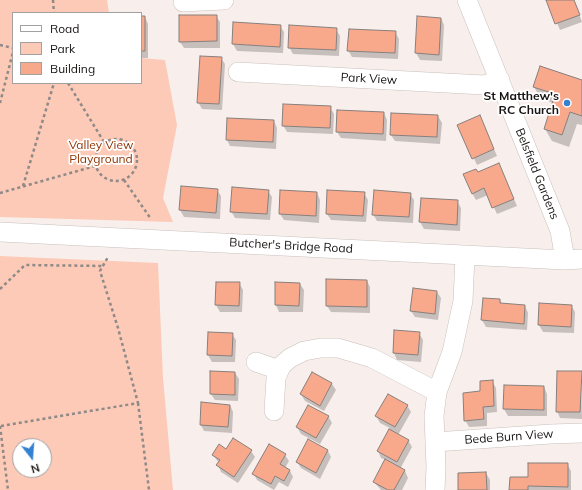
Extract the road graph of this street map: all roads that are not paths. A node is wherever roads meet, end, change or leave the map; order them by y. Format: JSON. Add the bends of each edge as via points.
{"nodes":[{"id":1,"x":224,"y":0,"type":"edge"},
{"id":2,"x":468,"y":0,"type":"edge"},
{"id":3,"x":182,"y":2,"type":"dead end"},
{"id":4,"x":238,"y":72,"type":"dead end"},
{"id":5,"x":500,"y":80,"type":"junction"},
{"id":6,"x":0,"y":232,"type":"edge"},
{"id":7,"x":465,"y":256,"type":"junction"},
{"id":8,"x":574,"y":260,"type":"edge"},
{"id":9,"x":256,"y":362,"type":"dead end"},
{"id":10,"x":279,"y":370,"type":"junction"},
{"id":11,"x":437,"y":392,"type":"junction"},
{"id":12,"x":274,"y":411,"type":"dead end"},
{"id":13,"x":582,"y":433,"type":"edge"},
{"id":14,"x":435,"y":442,"type":"junction"},
{"id":15,"x":435,"y":490,"type":"edge"}],
"edges":[{"from":1,"to":3,"type":"street"},
{"from":2,"to":5,"type":"street","name":"Belsfield Gardens"},
{"from":4,"to":5,"type":"street","name":"Park View","via":[[484,85]]},
{"from":5,"to":8,"type":"street","name":"Belsfield Gardens"},
{"from":6,"to":7,"type":"street","name":"Butcher's Bridge Road"},
{"from":7,"to":8,"type":"street","name":"Butcher's Bridge Road"},
{"from":7,"to":11,"type":"street","via":[[463,301],[452,352]]},
{"from":9,"to":10,"type":"street"},
{"from":10,"to":11,"type":"street","via":[[290,358],[304,351],[338,348],[372,358]]},
{"from":10,"to":12,"type":"street","via":[[276,378]]},
{"from":11,"to":14,"type":"street","via":[[434,416]]},
{"from":13,"to":14,"type":"street","name":"Bede Burn View"},
{"from":14,"to":15,"type":"street"}]}
